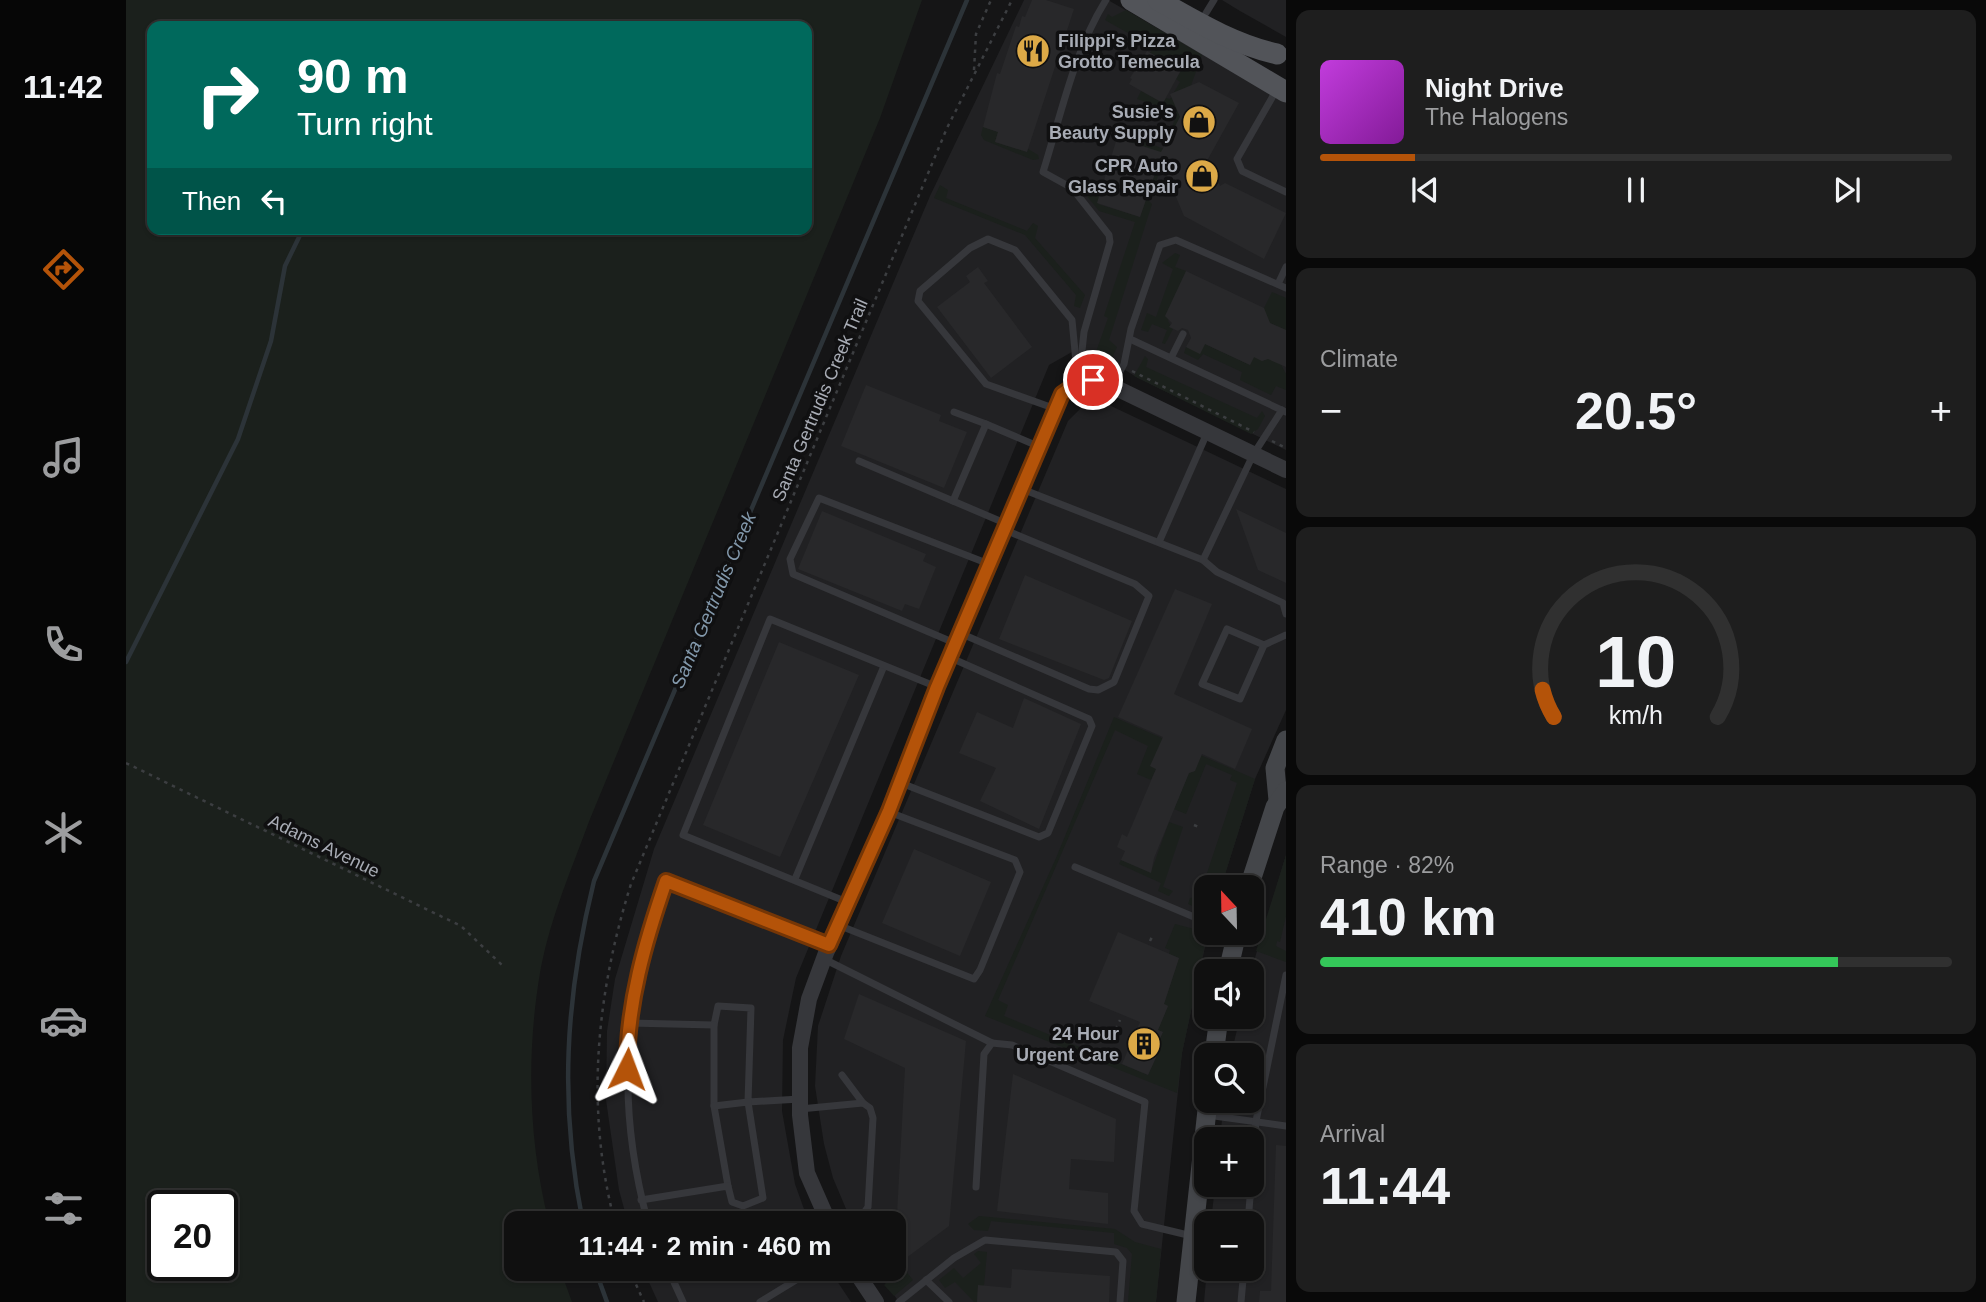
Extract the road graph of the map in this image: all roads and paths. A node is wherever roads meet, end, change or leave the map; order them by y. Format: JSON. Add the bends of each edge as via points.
{"nodes":[{"id":1,"x":991,"y":0,"type":"edge"},
{"id":2,"x":1012,"y":0,"type":"edge"},
{"id":3,"x":1106,"y":0,"type":"edge"},
{"id":4,"x":1131,"y":0,"type":"edge"},
{"id":5,"x":1158,"y":0,"type":"edge"},
{"id":6,"x":1184,"y":0,"type":"edge"},
{"id":7,"x":1210,"y":6,"type":"edge"},
{"id":8,"x":1281,"y":56,"type":"edge"},
{"id":9,"x":974,"y":72,"type":"junction"},
{"id":10,"x":1282,"y":90,"type":"edge"},
{"id":11,"x":1286,"y":192,"type":"edge"},
{"id":12,"x":1286,"y":267,"type":"edge"},
{"id":13,"x":1282,"y":286,"type":"edge"},
{"id":14,"x":1182,"y":334,"type":"dead end"},
{"id":15,"x":1130,"y":339,"type":"junction"},
{"id":16,"x":1172,"y":356,"type":"junction"},
{"id":17,"x":1124,"y":365,"type":"junction"},
{"id":18,"x":1078,"y":383,"type":"junction"},
{"id":19,"x":1112,"y":386,"type":"junction"},
{"id":20,"x":1056,"y":409,"type":"junction"},
{"id":21,"x":1284,"y":411,"type":"edge"},
{"id":22,"x":954,"y":412,"type":"dead end"},
{"id":23,"x":986,"y":424,"type":"junction"},
{"id":24,"x":1208,"y":432,"type":"junction"},
{"id":25,"x":1266,"y":439,"type":"junction"},
{"id":26,"x":1040,"y":447,"type":"junction"},
{"id":27,"x":1286,"y":448,"type":"edge"},
{"id":28,"x":1253,"y":455,"type":"junction"},
{"id":29,"x":859,"y":461,"type":"dead end"},
{"id":30,"x":1286,"y":470,"type":"edge"},
{"id":31,"x":1022,"y":489,"type":"junction"},
{"id":32,"x":953,"y":500,"type":"junction"},
{"id":33,"x":1006,"y":527,"type":"junction"},
{"id":34,"x":1159,"y":542,"type":"junction"},
{"id":35,"x":1203,"y":559,"type":"junction"},
{"id":36,"x":989,"y":564,"type":"junction"},
{"id":37,"x":1286,"y":614,"type":"edge"},
{"id":38,"x":1286,"y":635,"type":"edge"},
{"id":39,"x":957,"y":645,"type":"junction"},
{"id":40,"x":1264,"y":645,"type":"junction"},
{"id":41,"x":884,"y":666,"type":"junction"},
{"id":42,"x":937,"y":687,"type":"junction"},
{"id":43,"x":1286,"y":740,"type":"edge"},
{"id":44,"x":126,"y":762,"type":"edge"},
{"id":45,"x":901,"y":783,"type":"junction"},
{"id":46,"x":1281,"y":803,"type":"edge"},
{"id":47,"x":889,"y":811,"type":"junction"},
{"id":48,"x":1194,"y":825,"type":"dead end"},
{"id":49,"x":1201,"y":828,"type":"dead end"},
{"id":50,"x":1074,"y":867,"type":"dead end"},
{"id":51,"x":1254,"y":875,"type":"edge"},
{"id":52,"x":795,"y":879,"type":"junction"},
{"id":53,"x":847,"y":902,"type":"junction"},
{"id":54,"x":1194,"y":917,"type":"edge"},
{"id":55,"x":838,"y":925,"type":"junction"},
{"id":56,"x":826,"y":952,"type":"junction"},
{"id":57,"x":502,"y":965,"type":"dead end"},
{"id":58,"x":1286,"y":975,"type":"edge"},
{"id":59,"x":1120,"y":1020,"type":"dead end"},
{"id":60,"x":630,"y":1023,"type":"junction"},
{"id":61,"x":713,"y":1025,"type":"junction"},
{"id":62,"x":1112,"y":1037,"type":"dead end"},
{"id":63,"x":992,"y":1043,"type":"junction"},
{"id":64,"x":842,"y":1075,"type":"dead end"},
{"id":65,"x":748,"y":1102,"type":"junction"},
{"id":66,"x":863,"y":1103,"type":"junction"},
{"id":67,"x":800,"y":1104,"type":"junction"},
{"id":68,"x":714,"y":1106,"type":"junction"},
{"id":69,"x":1206,"y":1113,"type":"edge"},
{"id":70,"x":1226,"y":1113,"type":"edge"},
{"id":71,"x":1256,"y":1121,"type":"junction"},
{"id":72,"x":1286,"y":1126,"type":"edge"},
{"id":73,"x":1256,"y":1127,"type":"edge"},
{"id":74,"x":728,"y":1186,"type":"junction"},
{"id":75,"x":976,"y":1187,"type":"dead end"},
{"id":76,"x":641,"y":1200,"type":"junction"},
{"id":77,"x":613,"y":1211,"type":"edge"},
{"id":78,"x":644,"y":1211,"type":"edge"},
{"id":79,"x":824,"y":1211,"type":"edge"},
{"id":80,"x":865,"y":1211,"type":"edge"},
{"id":81,"x":1192,"y":1236,"type":"junction"},
{"id":82,"x":926,"y":1280,"type":"junction"},
{"id":83,"x":634,"y":1281,"type":"edge"},
{"id":84,"x":673,"y":1281,"type":"edge"},
{"id":85,"x":794,"y":1281,"type":"edge"},
{"id":86,"x":862,"y":1281,"type":"edge"},
{"id":87,"x":1243,"y":1281,"type":"edge"},
{"id":88,"x":644,"y":1302,"type":"edge"},
{"id":89,"x":683,"y":1302,"type":"edge"},
{"id":90,"x":760,"y":1302,"type":"edge"},
{"id":91,"x":876,"y":1302,"type":"edge"},
{"id":92,"x":899,"y":1302,"type":"edge"},
{"id":93,"x":949,"y":1302,"type":"edge"},
{"id":94,"x":1119,"y":1302,"type":"edge"},
{"id":95,"x":1186,"y":1302,"type":"edge"},
{"id":96,"x":1241,"y":1302,"type":"edge"}],
"edges":[{"from":1,"to":9,"type":"path","via":[[976,34]]},
{"from":2,"to":9,"type":"path","name":"Santa Gertrudis Creek Trail"},
{"from":3,"to":18,"type":"lane","via":[[1078,61],[1043,172],[1072,188],[1109,234],[1084,332]]},
{"from":4,"to":10,"type":"main road"},
{"from":5,"to":8,"type":"main road","via":[[1218,34]]},
{"from":6,"to":7,"type":"main road"},
{"from":7,"to":8,"type":"main road"},
{"from":9,"to":77,"type":"path","name":"Santa Gertrudis Creek Trail","via":[[668,793],[612,943],[599,1022],[596,1093],[600,1149]]},
{"from":10,"to":11,"type":"lane","via":[[1237,159],[1242,171]]},
{"from":12,"to":13,"type":"lane"},
{"from":13,"to":15,"type":"lane","via":[[1176,240],[1166,242],[1160,245]]},
{"from":14,"to":16,"type":"lane"},
{"from":15,"to":16,"type":"lane"},
{"from":15,"to":17,"type":"lane"},
{"from":16,"to":21,"type":"lane"},
{"from":17,"to":19,"type":"lane"},
{"from":17,"to":25,"type":"path","via":[[1147,381]]},
{"from":18,"to":19,"type":"street","via":[[1093,380]]},
{"from":18,"to":20,"type":"street","via":[[1062,394]]},
{"from":18,"to":20,"type":"lane","via":[[1072,320],[1015,250],[988,239],[970,248],[920,291],[918,301],[986,384]]},
{"from":19,"to":24,"type":"street"},
{"from":20,"to":26,"type":"street"},
{"from":21,"to":25,"type":"lane"},
{"from":22,"to":23,"type":"lane"},
{"from":23,"to":26,"type":"lane"},
{"from":23,"to":32,"type":"lane"},
{"from":24,"to":28,"type":"street"},
{"from":24,"to":34,"type":"lane"},
{"from":25,"to":27,"type":"path"},
{"from":25,"to":28,"type":"lane"},
{"from":26,"to":31,"type":"street"},
{"from":28,"to":30,"type":"street"},
{"from":28,"to":35,"type":"lane"},
{"from":29,"to":32,"type":"lane"},
{"from":31,"to":33,"type":"street"},
{"from":31,"to":34,"type":"lane"},
{"from":32,"to":33,"type":"lane"},
{"from":33,"to":36,"type":"street"},
{"from":33,"to":39,"type":"lane","via":[[1135,584],[1149,596],[1119,670],[1108,688],[1089,689]]},
{"from":34,"to":35,"type":"lane"},
{"from":35,"to":37,"type":"lane","via":[[1217,572],[1283,603]]},
{"from":36,"to":39,"type":"street"},
{"from":36,"to":39,"type":"lane","via":[[819,498],[790,559],[793,574]]},
{"from":38,"to":40,"type":"lane"},
{"from":39,"to":42,"type":"street"},
{"from":39,"to":45,"type":"lane","via":[[1089,719],[1092,726],[1048,833],[1039,837]]},
{"from":40,"to":40,"type":"lane","via":[[1227,629],[1202,684],[1240,699]]},
{"from":41,"to":42,"type":"lane"},
{"from":41,"to":52,"type":"lane"},
{"from":41,"to":52,"type":"lane","via":[[770,619],[683,835]]},
{"from":42,"to":45,"type":"street"},
{"from":43,"to":46,"type":"main road","via":[[1275,768]]},
{"from":44,"to":57,"type":"path","name":"Adams Avenue","via":[[461,926]]},
{"from":45,"to":47,"type":"street"},
{"from":46,"to":51,"type":"main road"},
{"from":47,"to":53,"type":"street"},
{"from":47,"to":55,"type":"lane","via":[[1015,860],[1020,872],[980,970],[974,979]]},
{"from":48,"to":49,"type":"path"},
{"from":50,"to":54,"type":"lane"},
{"from":52,"to":53,"type":"lane"},
{"from":53,"to":55,"type":"street"},
{"from":55,"to":56,"type":"street"},
{"from":56,"to":60,"type":"lane","via":[[666,881],[645,943]]},
{"from":56,"to":63,"type":"lane"},
{"from":56,"to":67,"type":"street","via":[[809,999],[800,1048]]},
{"from":58,"to":71,"type":"lane"},
{"from":59,"to":62,"type":"path"},
{"from":60,"to":61,"type":"lane"},
{"from":60,"to":76,"type":"lane","via":[[627,1107]]},
{"from":61,"to":65,"type":"lane","via":[[718,1006],[751,1008]]},
{"from":61,"to":68,"type":"lane"},
{"from":63,"to":75,"type":"lane","via":[[984,1054]]},
{"from":63,"to":81,"type":"lane","via":[[1012,1045],[1145,1102],[1134,1211],[1142,1224]]},
{"from":64,"to":66,"type":"lane"},
{"from":65,"to":67,"type":"lane"},
{"from":65,"to":68,"type":"lane"},
{"from":65,"to":74,"type":"lane","via":[[763,1198],[743,1206],[732,1202]]},
{"from":66,"to":67,"type":"lane"},
{"from":66,"to":80,"type":"lane","via":[[873,1118]]},
{"from":67,"to":79,"type":"street","via":[[807,1173]]},
{"from":68,"to":74,"type":"lane"},
{"from":69,"to":81,"type":"main road"},
{"from":70,"to":71,"type":"lane"},
{"from":71,"to":72,"type":"lane"},
{"from":71,"to":73,"type":"lane"},
{"from":74,"to":76,"type":"lane"},
{"from":76,"to":78,"type":"lane"},
{"from":81,"to":95,"type":"main road"},
{"from":82,"to":92,"type":"lane"},
{"from":82,"to":93,"type":"lane"},
{"from":82,"to":94,"type":"lane","via":[[985,1240],[1116,1252],[1123,1261]]},
{"from":83,"to":88,"type":"path"},
{"from":84,"to":89,"type":"lane"},
{"from":85,"to":90,"type":"lane"},
{"from":86,"to":91,"type":"street"},
{"from":87,"to":96,"type":"lane"}]}
